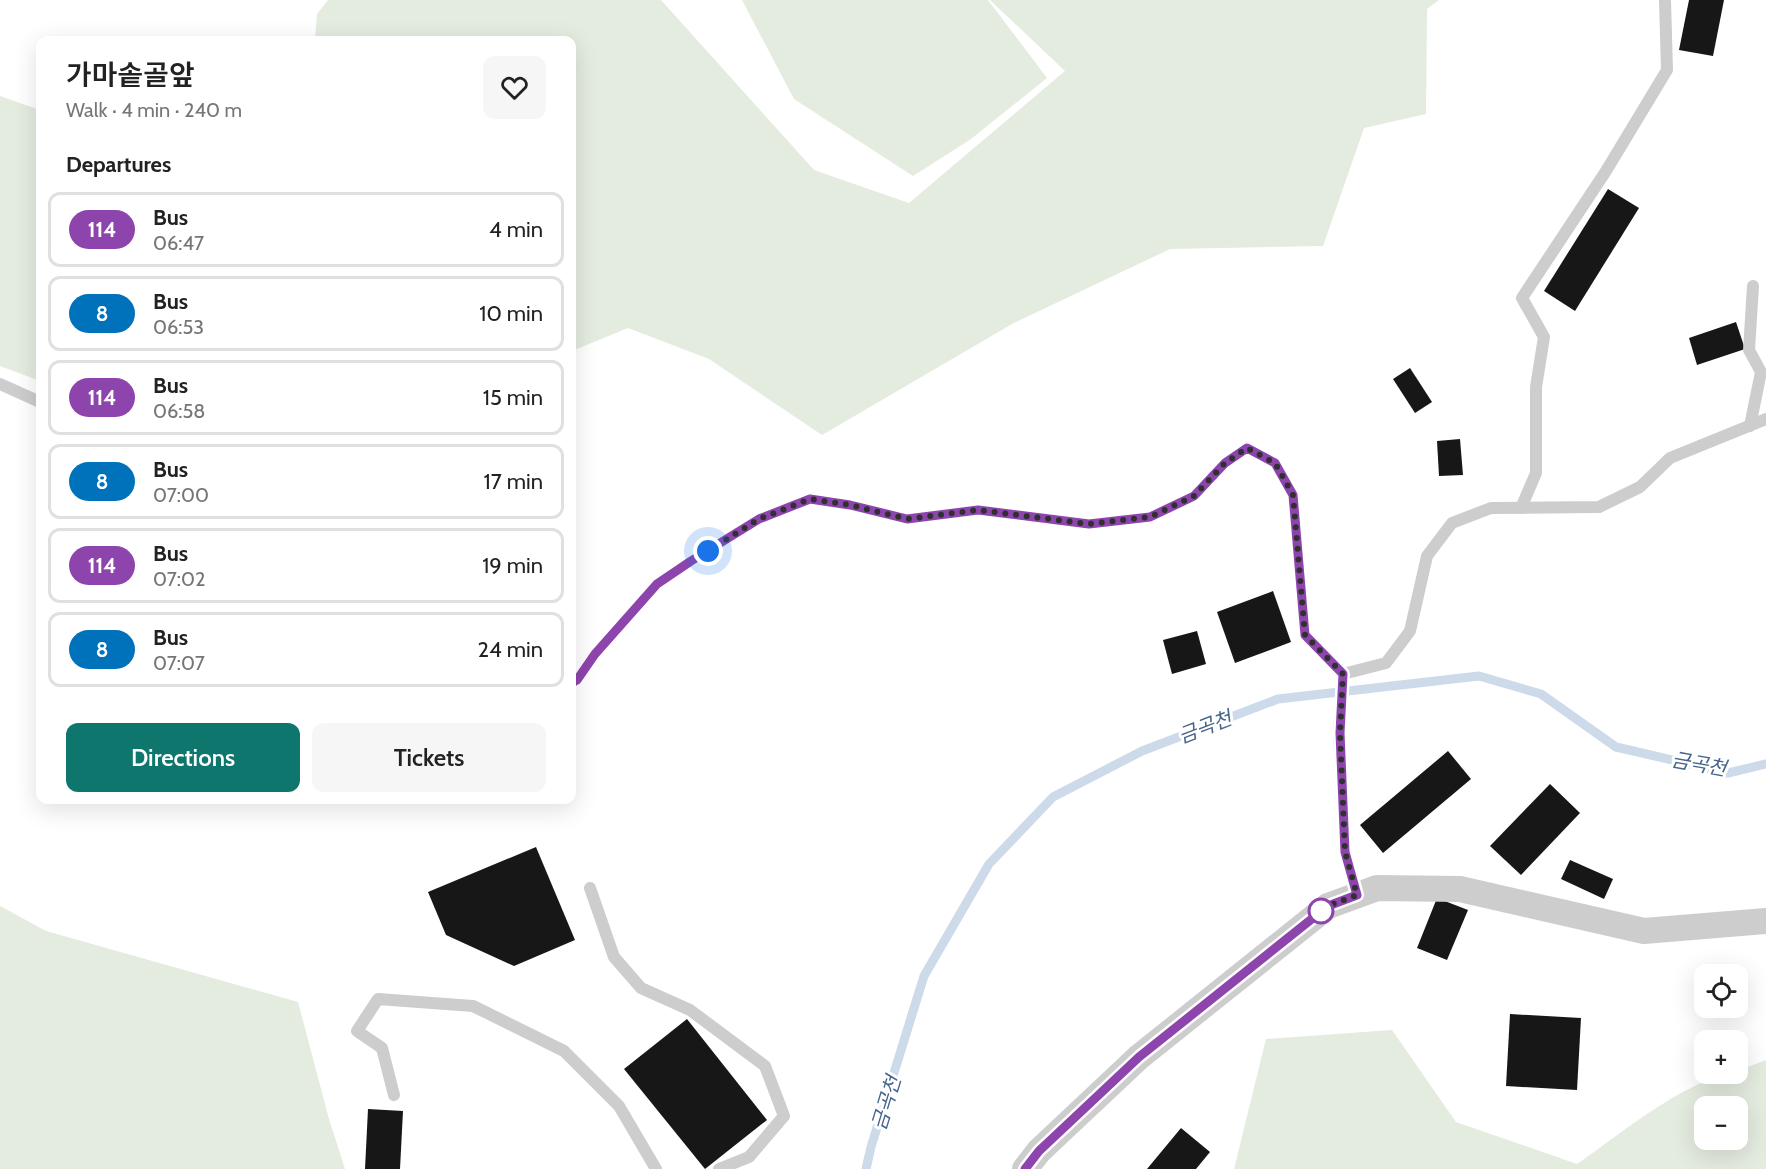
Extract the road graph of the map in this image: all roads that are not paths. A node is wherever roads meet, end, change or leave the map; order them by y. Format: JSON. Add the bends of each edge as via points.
{"nodes":[{"id":1,"x":1665,"y":0,"type":"edge"},
{"id":2,"x":1753,"y":286,"type":"dead end"},
{"id":3,"x":0,"y":384,"type":"edge"},
{"id":4,"x":36,"y":400,"type":"edge"},
{"id":5,"x":1766,"y":419,"type":"edge"},
{"id":6,"x":1750,"y":426,"type":"junction"},
{"id":7,"x":1521,"y":508,"type":"junction"},
{"id":8,"x":1343,"y":674,"type":"junction"},
{"id":9,"x":576,"y":681,"type":"edge"},
{"id":10,"x":590,"y":888,"type":"dead end"},
{"id":11,"x":1357,"y":895,"type":"junction"},
{"id":12,"x":1766,"y":921,"type":"edge"},
{"id":13,"x":394,"y":1095,"type":"dead end"},
{"id":14,"x":656,"y":1169,"type":"edge"},
{"id":15,"x":719,"y":1169,"type":"edge"},
{"id":16,"x":1025,"y":1169,"type":"edge"}],
"edges":[{"from":1,"to":7,"type":"lane","via":[[1667,70],[1522,297],[1544,337],[1536,387],[1536,473]]},
{"from":2,"to":6,"type":"lane","via":[[1749,350],[1761,372]]},
{"from":3,"to":4,"type":"lane"},
{"from":5,"to":6,"type":"lane"},
{"from":6,"to":7,"type":"lane","via":[[1670,458],[1640,488],[1599,507]]},
{"from":7,"to":8,"type":"lane","via":[[1491,508],[1452,523],[1427,556],[1410,632],[1386,663]]},
{"from":8,"to":9,"type":"lane","via":[[1305,635],[1293,495],[1275,463],[1247,448],[1225,463],[1194,496],[1150,517],[1089,524],[978,510],[907,519],[810,499],[759,519],[657,584]]},
{"from":8,"to":11,"type":"lane","via":[[1340,733],[1345,852]]},
{"from":10,"to":15,"type":"lane","via":[[614,957],[641,988],[690,1010],[765,1066],[784,1116],[748,1157]]},
{"from":11,"to":12,"type":"street","via":[[1377,888],[1460,889],[1644,931]]},
{"from":11,"to":16,"type":"street","via":[[1328,906],[1139,1057],[1039,1151]]},
{"from":13,"to":14,"type":"lane","via":[[382,1048],[357,1031],[378,999],[473,1006],[564,1051],[619,1106]]}]}
